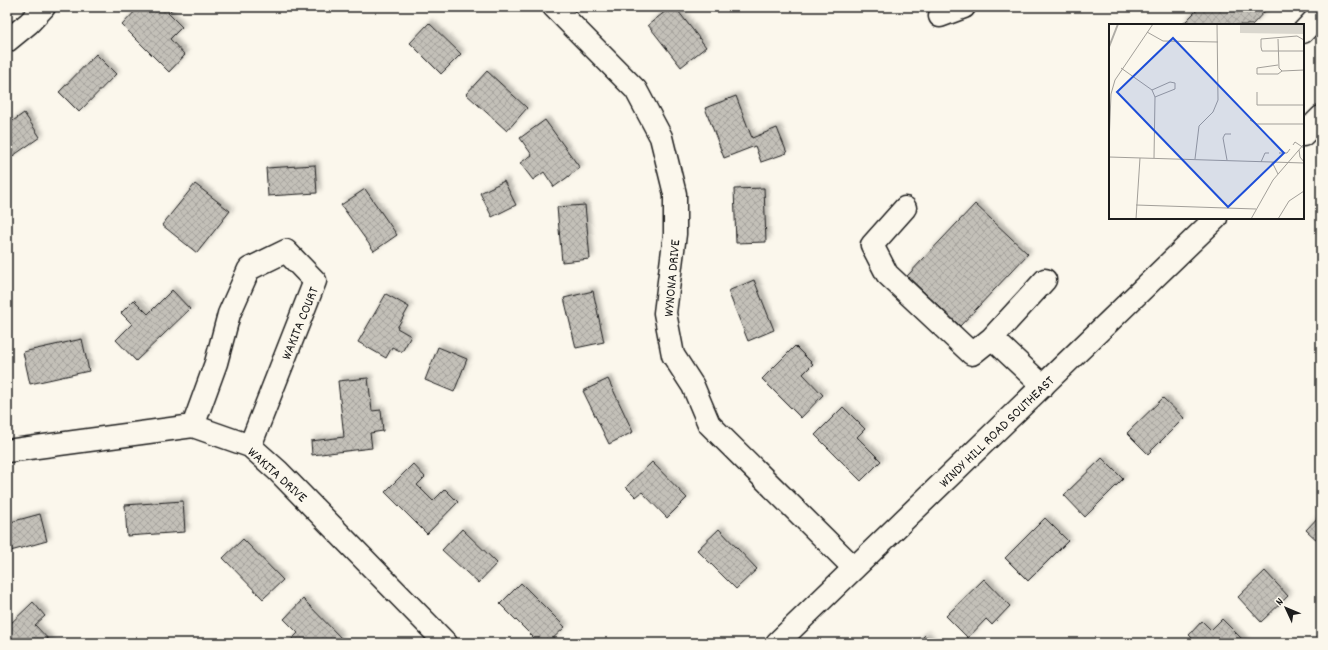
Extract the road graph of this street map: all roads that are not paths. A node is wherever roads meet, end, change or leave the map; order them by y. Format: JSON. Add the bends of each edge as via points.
{"nodes":[{"id":1,"x":44,"y":7,"type":"edge"},
{"id":2,"x":554,"y":7,"type":"edge"},
{"id":3,"x":964,"y":7,"type":"edge"},
{"id":4,"x":1321,"y":13,"type":"edge"},
{"id":5,"x":940,"y":16,"type":"dead end"},
{"id":6,"x":1304,"y":31,"type":"edge"},
{"id":7,"x":7,"y":41,"type":"edge"},
{"id":8,"x":906,"y":208,"type":"dead end"},
{"id":9,"x":1215,"y":219,"type":"edge"},
{"id":10,"x":1044,"y":280,"type":"dead end"},
{"id":11,"x":992,"y":338,"type":"junction"},
{"id":12,"x":1043,"y":386,"type":"junction"},
{"id":13,"x":192,"y":426,"type":"junction"},
{"id":14,"x":250,"y":446,"type":"junction"},
{"id":15,"x":7,"y":451,"type":"edge"},
{"id":16,"x":854,"y":568,"type":"junction"},
{"id":17,"x":446,"y":643,"type":"edge"},
{"id":18,"x":777,"y":643,"type":"edge"}],
"edges":[{"from":1,"to":7,"type":"street"},
{"from":2,"to":16,"type":"street","name":"WYNONA DRIVE","via":[[636,90],[661,137],[675,194],[675,234],[665,314],[673,355],[693,386],[709,424]]},
{"from":3,"to":5,"type":"street"},
{"from":4,"to":6,"type":"street"},
{"from":8,"to":11,"type":"street","via":[[872,245],[886,274],[972,354]]},
{"from":9,"to":12,"type":"street","name":"WINDY HILL ROAD SOUTHEAST"},
{"from":10,"to":11,"type":"street"},
{"from":11,"to":12,"type":"street"},
{"from":12,"to":16,"type":"street","name":"WINDY HILL ROAD SOUTHEAST"},
{"from":13,"to":14,"type":"street","name":"WAKITA DRIVE"},
{"from":13,"to":14,"type":"street","name":"WAKITA COURT","via":[[216,363],[229,314],[249,269],[286,252],[315,281]]},
{"from":13,"to":15,"type":"street","name":"WAKITA DRIVE"},
{"from":14,"to":17,"type":"street","name":"WAKITA DRIVE","via":[[278,471]]},
{"from":16,"to":18,"type":"street","name":"WINDY HILL ROAD SOUTHEAST"}]}
